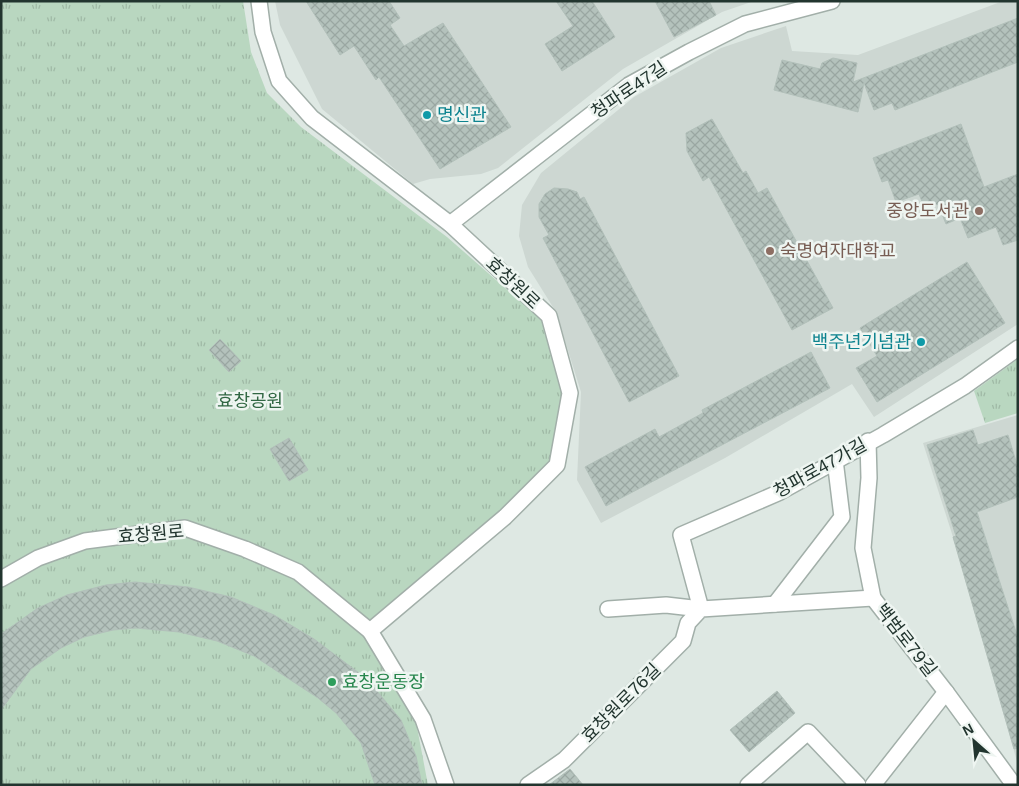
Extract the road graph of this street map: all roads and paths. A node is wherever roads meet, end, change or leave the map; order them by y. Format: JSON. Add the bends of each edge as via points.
{"nodes":[{"id":1,"x":259,"y":1,"type":"edge"},
{"id":2,"x":832,"y":1,"type":"edge"},
{"id":3,"x":785,"y":7,"type":"edge"},
{"id":4,"x":450,"y":224,"type":"junction"},
{"id":5,"x":1018,"y":348,"type":"edge"},
{"id":6,"x":868,"y":441,"type":"junction"},
{"id":7,"x":835,"y":460,"type":"junction"},
{"id":8,"x":1,"y":579,"type":"edge"},
{"id":9,"x":873,"y":598,"type":"junction"},
{"id":10,"x":775,"y":604,"type":"junction"},
{"id":11,"x":608,"y":609,"type":"dead end"},
{"id":12,"x":701,"y":609,"type":"junction"},
{"id":13,"x":370,"y":631,"type":"junction"},
{"id":14,"x":946,"y":692,"type":"junction"},
{"id":15,"x":446,"y":785,"type":"edge"},
{"id":16,"x":528,"y":785,"type":"edge"},
{"id":17,"x":748,"y":785,"type":"edge"},
{"id":18,"x":858,"y":785,"type":"edge"},
{"id":19,"x":873,"y":785,"type":"edge"},
{"id":20,"x":1014,"y":785,"type":"edge"}],
"edges":[{"from":1,"to":4,"type":"street","name":"효창원로","via":[[262,32],[279,81],[312,118]]},
{"from":2,"to":3,"type":"street","name":"청파로47길"},
{"from":3,"to":4,"type":"street","name":"청파로47길","via":[[689,52],[629,85]]},
{"from":4,"to":13,"type":"street","name":"효창원로","via":[[549,316],[570,393],[557,465],[505,517]]},
{"from":5,"to":6,"type":"street","name":"청파로47가길","via":[[974,380]]},
{"from":6,"to":7,"type":"street","name":"청파로47가길"},
{"from":6,"to":9,"type":"street","name":"백범로79길","via":[[869,478],[863,548]]},
{"from":7,"to":10,"type":"street","via":[[842,517]]},
{"from":7,"to":12,"type":"street","name":"청파로47가길","via":[[780,492],[681,534]]},
{"from":8,"to":13,"type":"street","name":"효창원로","via":[[38,558],[85,540],[185,528],[298,572]]},
{"from":9,"to":10,"type":"street"},
{"from":9,"to":14,"type":"street","name":"백범로79길"},
{"from":10,"to":12,"type":"street"},
{"from":11,"to":12,"type":"street","via":[[666,605]]},
{"from":12,"to":16,"type":"street","name":"효창원로76길","via":[[688,623],[683,641],[564,760]]},
{"from":13,"to":15,"type":"street","name":"효창원로","via":[[423,718]]},
{"from":14,"to":19,"type":"street"},
{"from":14,"to":20,"type":"street","name":"백범로79길"},
{"from":17,"to":18,"type":"street","via":[[808,732]]}]}
